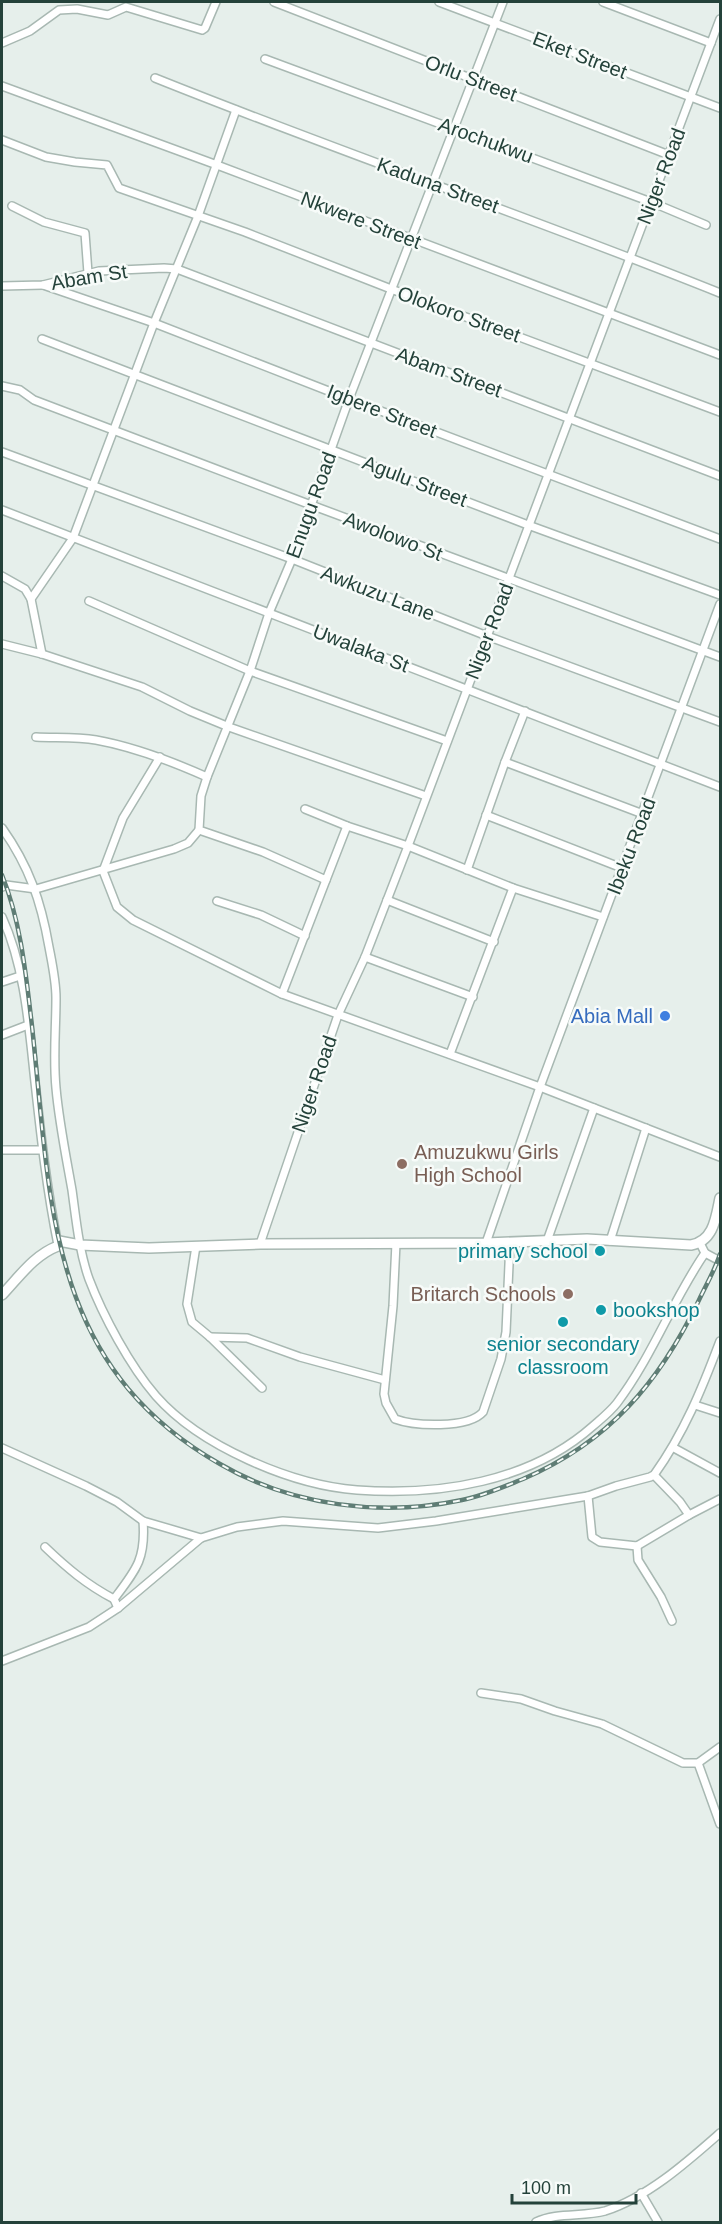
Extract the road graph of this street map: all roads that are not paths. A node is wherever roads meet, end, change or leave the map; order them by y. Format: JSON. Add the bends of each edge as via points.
{"nodes":[{"id":1,"x":216,"y":2,"type":"edge"},
{"id":2,"x":274,"y":2,"type":"edge"},
{"id":3,"x":439,"y":2,"type":"edge"},
{"id":4,"x":502,"y":2,"type":"edge"},
{"id":5,"x":603,"y":2,"type":"edge"},
{"id":6,"x":720,"y":19,"type":"edge"},
{"id":7,"x":495,"y":22,"type":"junction"},
{"id":8,"x":2,"y":43,"type":"edge"},
{"id":9,"x":711,"y":43,"type":"junction"},
{"id":10,"x":265,"y":59,"type":"dead end"},
{"id":11,"x":155,"y":78,"type":"dead end"},
{"id":12,"x":474,"y":79,"type":"junction"},
{"id":13,"x":2,"y":86,"type":"edge"},
{"id":14,"x":691,"y":97,"type":"junction"},
{"id":15,"x":720,"y":108,"type":"edge"},
{"id":16,"x":236,"y":110,"type":"junction"},
{"id":17,"x":454,"y":128,"type":"junction"},
{"id":18,"x":2,"y":140,"type":"edge"},
{"id":19,"x":669,"y":155,"type":"junction"},
{"id":20,"x":217,"y":165,"type":"junction"},
{"id":21,"x":433,"y":184,"type":"junction"},
{"id":22,"x":651,"y":202,"type":"junction"},
{"id":23,"x":12,"y":206,"type":"dead end"},
{"id":24,"x":198,"y":216,"type":"junction"},
{"id":25,"x":706,"y":225,"type":"dead end"},
{"id":26,"x":412,"y":239,"type":"junction"},
{"id":27,"x":629,"y":257,"type":"junction"},
{"id":28,"x":177,"y":269,"type":"junction"},
{"id":29,"x":88,"y":273,"type":"junction"},
{"id":30,"x":43,"y":285,"type":"junction"},
{"id":31,"x":2,"y":286,"type":"edge"},
{"id":32,"x":391,"y":289,"type":"junction"},
{"id":33,"x":720,"y":293,"type":"edge"},
{"id":34,"x":607,"y":314,"type":"junction"},
{"id":35,"x":154,"y":322,"type":"junction"},
{"id":36,"x":42,"y":339,"type":"dead end"},
{"id":37,"x":370,"y":343,"type":"junction"},
{"id":38,"x":720,"y":355,"type":"edge"},
{"id":39,"x":589,"y":362,"type":"junction"},
{"id":40,"x":134,"y":375,"type":"junction"},
{"id":41,"x":2,"y":386,"type":"edge"},
{"id":42,"x":349,"y":399,"type":"junction"},
{"id":43,"x":720,"y":412,"type":"edge"},
{"id":44,"x":570,"y":417,"type":"junction"},
{"id":45,"x":114,"y":430,"type":"junction"},
{"id":46,"x":333,"y":448,"type":"junction"},
{"id":47,"x":2,"y":452,"type":"edge"},
{"id":48,"x":547,"y":473,"type":"junction"},
{"id":49,"x":720,"y":476,"type":"edge"},
{"id":50,"x":92,"y":487,"type":"junction"},
{"id":51,"x":311,"y":505,"type":"junction"},
{"id":52,"x":2,"y":510,"type":"edge"},
{"id":53,"x":528,"y":525,"type":"junction"},
{"id":54,"x":73,"y":538,"type":"junction"},
{"id":55,"x":720,"y":539,"type":"edge"},
{"id":56,"x":292,"y":559,"type":"junction"},
{"id":57,"x":2,"y":576,"type":"edge"},
{"id":58,"x":508,"y":579,"type":"junction"},
{"id":59,"x":720,"y":595,"type":"edge"},
{"id":60,"x":31,"y":599,"type":"junction"},
{"id":61,"x":89,"y":601,"type":"dead end"},
{"id":62,"x":720,"y":604,"type":"edge"},
{"id":63,"x":269,"y":613,"type":"junction"},
{"id":64,"x":488,"y":636,"type":"junction"},
{"id":65,"x":2,"y":644,"type":"edge"},
{"id":66,"x":703,"y":651,"type":"junction"},
{"id":67,"x":42,"y":654,"type":"junction"},
{"id":68,"x":720,"y":657,"type":"edge"},
{"id":69,"x":250,"y":671,"type":"junction"},
{"id":70,"x":466,"y":689,"type":"junction"},
{"id":71,"x":682,"y":706,"type":"junction"},
{"id":72,"x":525,"y":711,"type":"junction"},
{"id":73,"x":720,"y":722,"type":"edge"},
{"id":74,"x":229,"y":727,"type":"junction"},
{"id":75,"x":36,"y":737,"type":"dead end"},
{"id":76,"x":447,"y":741,"type":"junction"},
{"id":77,"x":160,"y":757,"type":"junction"},
{"id":78,"x":505,"y":762,"type":"junction"},
{"id":79,"x":662,"y":764,"type":"junction"},
{"id":80,"x":207,"y":777,"type":"junction"},
{"id":81,"x":720,"y":787,"type":"edge"},
{"id":82,"x":426,"y":796,"type":"junction"},
{"id":83,"x":305,"y":809,"type":"dead end"},
{"id":84,"x":643,"y":814,"type":"junction"},
{"id":85,"x":486,"y":815,"type":"junction"},
{"id":86,"x":347,"y":826,"type":"junction"},
{"id":87,"x":2,"y":828,"type":"edge"},
{"id":88,"x":199,"y":830,"type":"junction"},
{"id":89,"x":408,"y":846,"type":"junction"},
{"id":90,"x":622,"y":867,"type":"junction"},
{"id":91,"x":467,"y":870,"type":"junction"},
{"id":92,"x":103,"y":871,"type":"junction"},
{"id":93,"x":326,"y":880,"type":"junction"},
{"id":94,"x":2,"y":887,"type":"edge"},
{"id":95,"x":513,"y":888,"type":"junction"},
{"id":96,"x":36,"y":889,"type":"junction"},
{"id":97,"x":217,"y":900,"type":"dead end"},
{"id":98,"x":387,"y":900,"type":"junction"},
{"id":99,"x":2,"y":917,"type":"edge"},
{"id":100,"x":603,"y":917,"type":"junction"},
{"id":101,"x":305,"y":936,"type":"junction"},
{"id":102,"x":494,"y":942,"type":"junction"},
{"id":103,"x":365,"y":957,"type":"junction"},
{"id":104,"x":20,"y":976,"type":"junction"},
{"id":105,"x":2,"y":982,"type":"edge"},
{"id":106,"x":282,"y":994,"type":"junction"},
{"id":107,"x":472,"y":997,"type":"junction"},
{"id":108,"x":338,"y":1015,"type":"junction"},
{"id":109,"x":27,"y":1025,"type":"junction"},
{"id":110,"x":2,"y":1035,"type":"edge"},
{"id":111,"x":450,"y":1054,"type":"junction"},
{"id":112,"x":540,"y":1087,"type":"junction"},
{"id":113,"x":594,"y":1108,"type":"junction"},
{"id":114,"x":646,"y":1128,"type":"junction"},
{"id":115,"x":2,"y":1150,"type":"edge"},
{"id":116,"x":42,"y":1150,"type":"junction"},
{"id":117,"x":720,"y":1157,"type":"edge"},
{"id":118,"x":720,"y":1198,"type":"edge"},
{"id":119,"x":547,"y":1241,"type":"junction"},
{"id":120,"x":610,"y":1241,"type":"junction"},
{"id":121,"x":510,"y":1242,"type":"junction"},
{"id":122,"x":396,"y":1243,"type":"junction"},
{"id":123,"x":486,"y":1243,"type":"junction"},
{"id":124,"x":700,"y":1243,"type":"junction"},
{"id":125,"x":260,"y":1244,"type":"junction"},
{"id":126,"x":80,"y":1245,"type":"junction"},
{"id":127,"x":58,"y":1246,"type":"junction"},
{"id":128,"x":196,"y":1246,"type":"junction"},
{"id":129,"x":705,"y":1253,"type":"junction"},
{"id":130,"x":720,"y":1261,"type":"edge"},
{"id":131,"x":2,"y":1295,"type":"edge"},
{"id":132,"x":210,"y":1337,"type":"junction"},
{"id":133,"x":720,"y":1342,"type":"edge"},
{"id":134,"x":385,"y":1380,"type":"junction"},
{"id":135,"x":262,"y":1388,"type":"dead end"},
{"id":136,"x":695,"y":1405,"type":"junction"},
{"id":137,"x":720,"y":1413,"type":"edge"},
{"id":138,"x":2,"y":1448,"type":"edge"},
{"id":139,"x":674,"y":1448,"type":"junction"},
{"id":140,"x":720,"y":1473,"type":"edge"},
{"id":141,"x":654,"y":1475,"type":"junction"},
{"id":142,"x":588,"y":1496,"type":"junction"},
{"id":143,"x":720,"y":1499,"type":"edge"},
{"id":144,"x":689,"y":1515,"type":"junction"},
{"id":145,"x":143,"y":1521,"type":"junction"},
{"id":146,"x":201,"y":1538,"type":"junction"},
{"id":147,"x":637,"y":1546,"type":"junction"},
{"id":148,"x":45,"y":1547,"type":"dead end"},
{"id":149,"x":114,"y":1599,"type":"junction"},
{"id":150,"x":118,"y":1608,"type":"junction"},
{"id":151,"x":672,"y":1621,"type":"dead end"},
{"id":152,"x":2,"y":1661,"type":"edge"},
{"id":153,"x":481,"y":1693,"type":"dead end"},
{"id":154,"x":720,"y":1747,"type":"edge"},
{"id":155,"x":698,"y":1763,"type":"junction"},
{"id":156,"x":720,"y":1824,"type":"edge"},
{"id":157,"x":720,"y":2133,"type":"edge"},
{"id":158,"x":641,"y":2193,"type":"junction"},
{"id":159,"x":537,"y":2223,"type":"edge"},
{"id":160,"x":658,"y":2223,"type":"edge"}],
"edges":[{"from":1,"to":8,"type":"street","via":[[202,30],[126,7],[108,15],[59,10],[30,31]]},
{"from":2,"to":12,"type":"street","name":"Orlu Street"},
{"from":3,"to":7,"type":"street","name":"Eket Street"},
{"from":4,"to":7,"type":"street","name":"Enugu Road"},
{"from":5,"to":9,"type":"street"},
{"from":6,"to":9,"type":"street","name":"Niger Road"},
{"from":7,"to":12,"type":"street","name":"Enugu Road"},
{"from":7,"to":14,"type":"street","name":"Eket Street"},
{"from":9,"to":14,"type":"street","name":"Niger Road"},
{"from":10,"to":17,"type":"street","name":"Arochukwu"},
{"from":11,"to":16,"type":"street","name":"Kaduna Street"},
{"from":12,"to":17,"type":"street","name":"Enugu Road"},
{"from":12,"to":19,"type":"street","name":"Orlu Street"},
{"from":13,"to":20,"type":"street","name":"Nkwere Street"},
{"from":14,"to":15,"type":"street","name":"Eket Street"},
{"from":14,"to":19,"type":"street","name":"Niger Road"},
{"from":16,"to":20,"type":"street"},
{"from":16,"to":21,"type":"street","name":"Kaduna Street"},
{"from":17,"to":21,"type":"street","name":"Enugu Road"},
{"from":17,"to":22,"type":"street","name":"Arochukwu"},
{"from":18,"to":24,"type":"street","name":"Olokoro Street","via":[[46,157],[107,165],[119,188]]},
{"from":19,"to":22,"type":"street","name":"Niger Road"},
{"from":20,"to":24,"type":"street"},
{"from":20,"to":26,"type":"street","name":"Nkwere Street"},
{"from":21,"to":26,"type":"street","name":"Enugu Road"},
{"from":21,"to":27,"type":"street","name":"Kaduna Street"},
{"from":22,"to":25,"type":"street","name":"Arochukwu"},
{"from":22,"to":27,"type":"street","name":"Niger Road"},
{"from":23,"to":29,"type":"street","via":[[44,222],[85,233]]},
{"from":24,"to":28,"type":"street"},
{"from":24,"to":32,"type":"street","name":"Olokoro Street"},
{"from":26,"to":32,"type":"street","name":"Enugu Road"},
{"from":26,"to":34,"type":"street","name":"Nkwere Street"},
{"from":27,"to":33,"type":"street","name":"Kaduna Street"},
{"from":27,"to":34,"type":"street","name":"Niger Road"},
{"from":28,"to":29,"type":"street","name":"Abam St"},
{"from":28,"to":35,"type":"street"},
{"from":28,"to":37,"type":"street","name":"Abam Street"},
{"from":29,"to":30,"type":"street","name":"Abam St"},
{"from":30,"to":31,"type":"street","name":"Abam St"},
{"from":30,"to":35,"type":"street","name":"Igbere Street"},
{"from":32,"to":37,"type":"street","name":"Enugu Road"},
{"from":32,"to":39,"type":"street","name":"Olokoro Street"},
{"from":34,"to":38,"type":"street","name":"Nkwere Street"},
{"from":34,"to":39,"type":"street","name":"Niger Road"},
{"from":35,"to":40,"type":"street"},
{"from":35,"to":42,"type":"street","name":"Igbere Street"},
{"from":36,"to":40,"type":"street","name":"Agulu Street"},
{"from":37,"to":42,"type":"street","name":"Enugu Road"},
{"from":37,"to":44,"type":"street","name":"Abam Street"},
{"from":39,"to":43,"type":"street","name":"Olokoro Street"},
{"from":39,"to":44,"type":"street","name":"Niger Road"},
{"from":40,"to":45,"type":"street"},
{"from":40,"to":46,"type":"street","name":"Agulu Street"},
{"from":41,"to":45,"type":"street","name":"Awolowo St","via":[[21,390],[34,400]]},
{"from":42,"to":46,"type":"street","name":"Enugu Road"},
{"from":42,"to":48,"type":"street","name":"Igbere Street"},
{"from":44,"to":48,"type":"street","name":"Niger Road"},
{"from":44,"to":49,"type":"street","name":"Abam Street"},
{"from":45,"to":50,"type":"street"},
{"from":45,"to":51,"type":"street","name":"Awolowo St"},
{"from":46,"to":51,"type":"street","name":"Enugu Road"},
{"from":46,"to":53,"type":"street","name":"Agulu Street"},
{"from":47,"to":50,"type":"street","name":"Awkuzu Lane"},
{"from":48,"to":53,"type":"street","name":"Niger Road"},
{"from":48,"to":55,"type":"street","name":"Igbere Street"},
{"from":50,"to":54,"type":"street"},
{"from":50,"to":56,"type":"street","name":"Awkuzu Lane"},
{"from":51,"to":56,"type":"street","name":"Enugu Road"},
{"from":51,"to":58,"type":"street","name":"Awolowo St"},
{"from":52,"to":54,"type":"street","name":"Uwalaka St"},
{"from":53,"to":58,"type":"street","name":"Niger Road"},
{"from":53,"to":59,"type":"street","name":"Agulu Street"},
{"from":54,"to":60,"type":"street"},
{"from":54,"to":63,"type":"street","name":"Uwalaka St"},
{"from":56,"to":63,"type":"street","name":"Enugu Road"},
{"from":56,"to":64,"type":"street","name":"Awkuzu Lane"},
{"from":57,"to":60,"type":"street","via":[[25,589]]},
{"from":58,"to":64,"type":"street","name":"Niger Road"},
{"from":58,"to":66,"type":"street","name":"Awolowo St"},
{"from":60,"to":67,"type":"street"},
{"from":61,"to":69,"type":"street"},
{"from":62,"to":66,"type":"street","name":"Ibeku Road"},
{"from":63,"to":69,"type":"street","name":"Enugu Road"},
{"from":63,"to":70,"type":"street","name":"Uwalaka St"},
{"from":64,"to":70,"type":"street","name":"Niger Road"},
{"from":64,"to":71,"type":"street","name":"Awkuzu Lane"},
{"from":65,"to":67,"type":"street"},
{"from":66,"to":68,"type":"street","name":"Awolowo St"},
{"from":66,"to":71,"type":"street","name":"Ibeku Road"},
{"from":67,"to":74,"type":"street","via":[[142,687]]},
{"from":69,"to":74,"type":"street","name":"Enugu Road"},
{"from":69,"to":76,"type":"street"},
{"from":70,"to":72,"type":"street","name":"Uwalaka St"},
{"from":70,"to":76,"type":"street","name":"Niger Road"},
{"from":71,"to":73,"type":"street","name":"Awkuzu Lane"},
{"from":71,"to":79,"type":"street","name":"Ibeku Road"},
{"from":72,"to":78,"type":"street"},
{"from":72,"to":79,"type":"street","name":"Uwalaka St"},
{"from":74,"to":80,"type":"street","name":"Enugu Road"},
{"from":74,"to":82,"type":"street"},
{"from":75,"to":77,"type":"street","via":[[94,740]]},
{"from":76,"to":82,"type":"street","name":"Niger Road"},
{"from":77,"to":80,"type":"street"},
{"from":77,"to":92,"type":"street","via":[[123,818]]},
{"from":78,"to":84,"type":"street"},
{"from":78,"to":85,"type":"street"},
{"from":79,"to":81,"type":"street","name":"Uwalaka St"},
{"from":79,"to":84,"type":"street","name":"Ibeku Road"},
{"from":80,"to":88,"type":"street","name":"Enugu Road","via":[[201,796]]},
{"from":82,"to":89,"type":"street","name":"Niger Road"},
{"from":83,"to":86,"type":"street"},
{"from":84,"to":90,"type":"street","name":"Ibeku Road"},
{"from":85,"to":90,"type":"street"},
{"from":85,"to":91,"type":"street"},
{"from":86,"to":89,"type":"street"},
{"from":86,"to":93,"type":"street"},
{"from":87,"to":96,"type":"street"},
{"from":88,"to":92,"type":"street","via":[[181,846]]},
{"from":88,"to":93,"type":"street"},
{"from":89,"to":91,"type":"street"},
{"from":89,"to":98,"type":"street","name":"Niger Road"},
{"from":90,"to":100,"type":"street","name":"Ibeku Road"},
{"from":91,"to":95,"type":"street"},
{"from":92,"to":96,"type":"street"},
{"from":92,"to":106,"type":"street","via":[[117,907],[133,920]]},
{"from":93,"to":101,"type":"street"},
{"from":94,"to":96,"type":"street"},
{"from":95,"to":100,"type":"street"},
{"from":95,"to":102,"type":"street"},
{"from":96,"to":126,"type":"street","via":[[56,995],[56,1091]]},
{"from":97,"to":101,"type":"street"},
{"from":98,"to":102,"type":"street"},
{"from":98,"to":103,"type":"street","name":"Niger Road"},
{"from":99,"to":104,"type":"street"},
{"from":100,"to":112,"type":"street","name":"Ibeku Road"},
{"from":101,"to":106,"type":"street"},
{"from":102,"to":107,"type":"street"},
{"from":103,"to":107,"type":"street"},
{"from":103,"to":108,"type":"street","name":"Niger Road"},
{"from":104,"to":105,"type":"street"},
{"from":104,"to":109,"type":"street"},
{"from":106,"to":108,"type":"street"},
{"from":107,"to":111,"type":"street"},
{"from":108,"to":111,"type":"street"},
{"from":108,"to":125,"type":"street","name":"Niger Road"},
{"from":109,"to":110,"type":"street"},
{"from":109,"to":116,"type":"street"},
{"from":111,"to":112,"type":"street"},
{"from":112,"to":113,"type":"street"},
{"from":112,"to":123,"type":"street","name":"Ibeku Road"},
{"from":113,"to":114,"type":"street"},
{"from":113,"to":119,"type":"street"},
{"from":114,"to":117,"type":"street"},
{"from":114,"to":120,"type":"street"},
{"from":115,"to":116,"type":"street"},
{"from":116,"to":127,"type":"street"},
{"from":118,"to":124,"type":"street","via":[[708,1236]]},
{"from":119,"to":120,"type":"street"},
{"from":119,"to":121,"type":"street"},
{"from":120,"to":124,"type":"street"},
{"from":121,"to":123,"type":"street"},
{"from":121,"to":134,"type":"street","via":[[506,1332],[483,1412],[467,1422],[402,1422],[395,1419],[386,1404]]},
{"from":122,"to":123,"type":"street"},
{"from":122,"to":125,"type":"street"},
{"from":122,"to":134,"type":"street"},
{"from":124,"to":129,"type":"street"},
{"from":125,"to":128,"type":"street"},
{"from":126,"to":127,"type":"street","via":[[59,1241]]},
{"from":126,"to":128,"type":"street"},
{"from":126,"to":129,"type":"street","via":[[89,1278],[120,1344],[156,1396],[197,1432],[254,1464],[303,1480],[386,1492],[482,1482],[569,1445],[615,1406]]},
{"from":127,"to":131,"type":"street","via":[[37,1258]]},
{"from":128,"to":132,"type":"street","via":[[188,1314]]},
{"from":129,"to":130,"type":"street"},
{"from":132,"to":134,"type":"street","via":[[248,1338]]},
{"from":132,"to":135,"type":"street"},
{"from":133,"to":136,"type":"street"},
{"from":136,"to":137,"type":"street"},
{"from":136,"to":139,"type":"street"},
{"from":138,"to":145,"type":"street","via":[[86,1486]]},
{"from":139,"to":140,"type":"street"},
{"from":139,"to":141,"type":"street"},
{"from":141,"to":142,"type":"street"},
{"from":141,"to":144,"type":"street"},
{"from":142,"to":146,"type":"street","via":[[378,1528],[283,1521],[237,1527]]},
{"from":142,"to":147,"type":"street","via":[[592,1537],[600,1542]]},
{"from":143,"to":144,"type":"street"},
{"from":144,"to":147,"type":"street"},
{"from":145,"to":146,"type":"street"},
{"from":145,"to":149,"type":"street","via":[[145,1537],[136,1571]]},
{"from":146,"to":150,"type":"street"},
{"from":147,"to":151,"type":"street","via":[[638,1560]]},
{"from":148,"to":149,"type":"street","via":[[75,1576]]},
{"from":149,"to":150,"type":"street"},
{"from":150,"to":152,"type":"street","via":[[89,1627]]},
{"from":153,"to":155,"type":"street","via":[[521,1699],[602,1724],[683,1763]]},
{"from":154,"to":155,"type":"street"},
{"from":155,"to":156,"type":"street"},
{"from":157,"to":158,"type":"street"},
{"from":158,"to":159,"type":"street","via":[[603,2211]]},
{"from":158,"to":160,"type":"street"}]}
